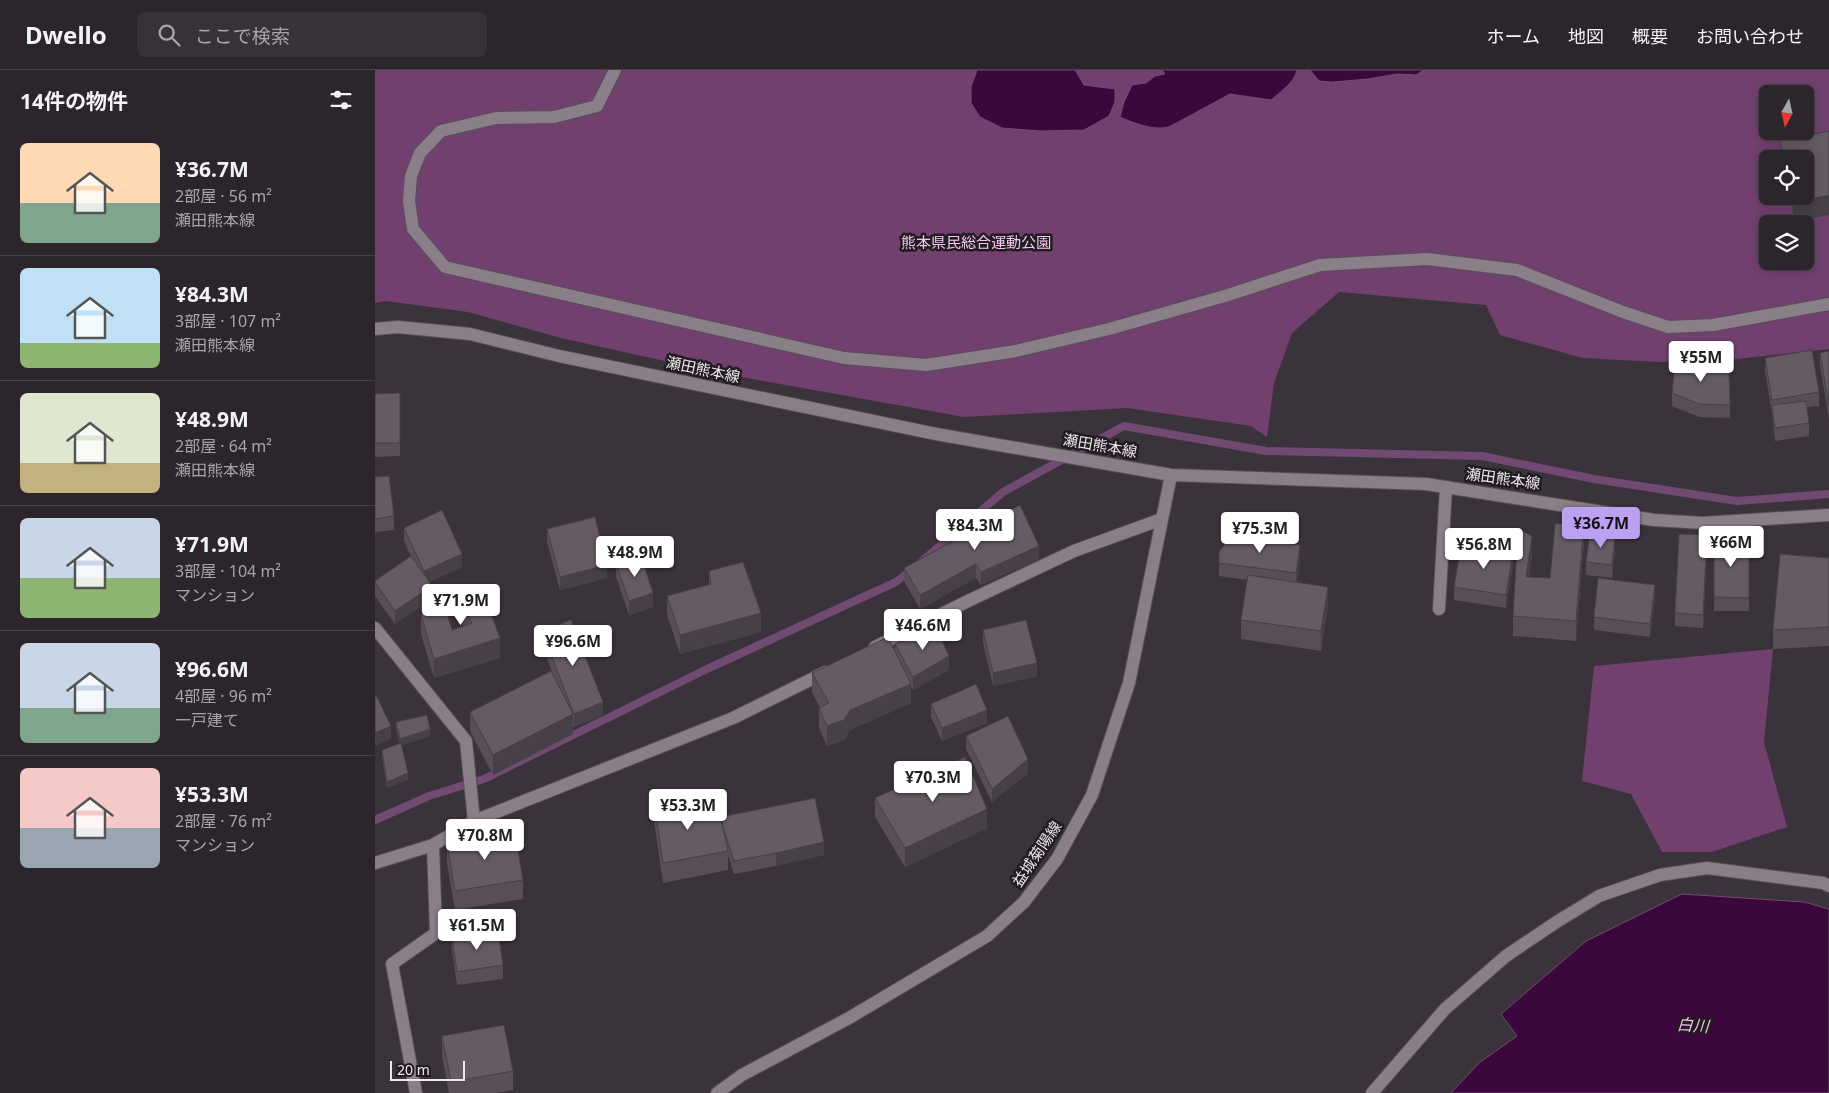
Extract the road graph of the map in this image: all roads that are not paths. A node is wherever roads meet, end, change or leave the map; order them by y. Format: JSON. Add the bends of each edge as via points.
{"nodes":[{"id":1,"x":615,"y":70,"type":"edge"},
{"id":2,"x":1829,"y":304,"type":"edge"},
{"id":3,"x":375,"y":329,"type":"edge"},
{"id":4,"x":1171,"y":475,"type":"junction"},
{"id":5,"x":1446,"y":487,"type":"junction"},
{"id":6,"x":1829,"y":515,"type":"edge"},
{"id":7,"x":1162,"y":519,"type":"junction"},
{"id":8,"x":1439,"y":609,"type":"dead end"},
{"id":9,"x":375,"y":628,"type":"edge"},
{"id":10,"x":863,"y":653,"type":"edge"},
{"id":11,"x":837,"y":666,"type":"edge"},
{"id":12,"x":474,"y":821,"type":"junction"},
{"id":13,"x":433,"y":844,"type":"junction"},
{"id":14,"x":375,"y":864,"type":"edge"},
{"id":15,"x":1829,"y":886,"type":"edge"},
{"id":16,"x":416,"y":1093,"type":"edge"},
{"id":17,"x":717,"y":1093,"type":"edge"},
{"id":18,"x":1371,"y":1093,"type":"edge"}],
"edges":[{"from":1,"to":2,"type":"main road","via":[[597,106],[554,117],[497,118],[441,131],[420,153],[410,184],[413,229],[445,268],[844,358],[926,365],[1109,329],[1319,265],[1427,259],[1517,270],[1668,327],[1713,325]]},
{"from":3,"to":4,"type":"main road","name":"瀬田熊本線","via":[[398,327],[470,334],[559,356],[935,434]]},
{"from":4,"to":5,"type":"main road","name":"瀬田熊本線"},
{"from":4,"to":7,"type":"main road","name":"益城菊陽線"},
{"from":5,"to":6,"type":"main road","name":"瀬田熊本線","via":[[1654,520],[1703,523]]},
{"from":5,"to":8,"type":"main road"},
{"from":7,"to":10,"type":"main road","via":[[1074,551]]},
{"from":7,"to":17,"type":"main road","name":"益城菊陽線","via":[[1129,683],[1092,795],[1057,859],[1024,902],[987,936],[849,1018],[742,1075]]},
{"from":9,"to":12,"type":"main road","via":[[466,740]]},
{"from":11,"to":12,"type":"main road","via":[[733,718]]},
{"from":12,"to":13,"type":"main road"},
{"from":13,"to":14,"type":"main road"},
{"from":13,"to":16,"type":"main road","via":[[436,933],[393,964]]},
{"from":15,"to":18,"type":"main road","via":[[1707,868],[1660,874],[1599,896],[1506,956],[1445,1009]]}]}
